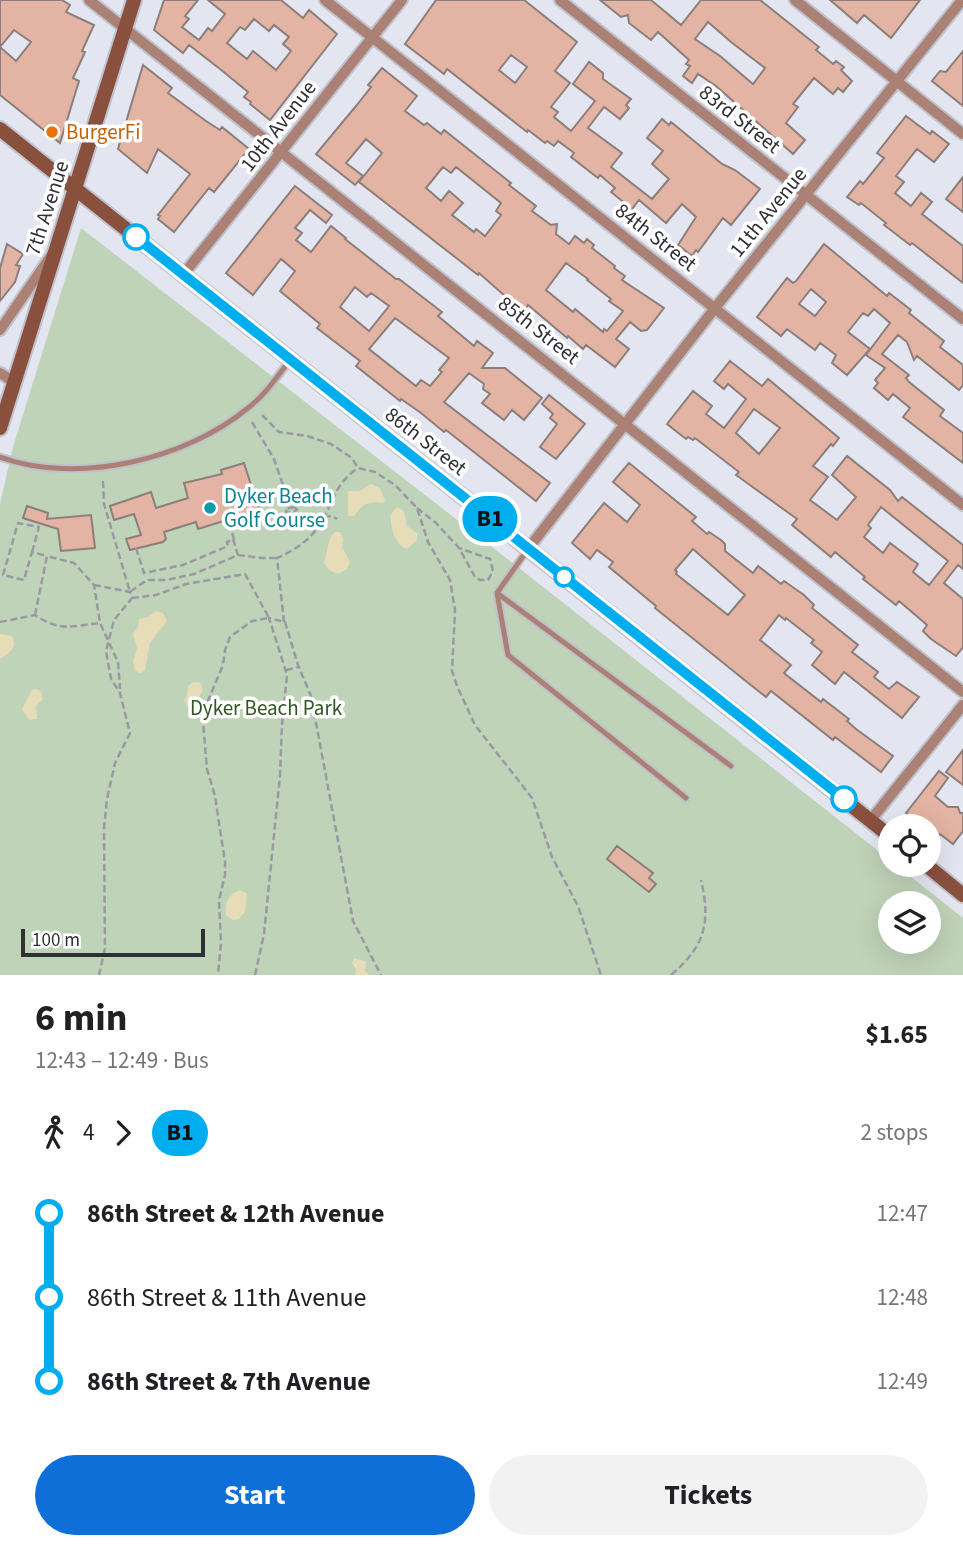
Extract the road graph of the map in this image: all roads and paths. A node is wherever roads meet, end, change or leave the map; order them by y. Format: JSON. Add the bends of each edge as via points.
{"nodes":[{"id":1,"x":89,"y":0,"type":"edge"},
{"id":2,"x":134,"y":0,"type":"edge"},
{"id":3,"x":325,"y":0,"type":"edge"},
{"id":4,"x":402,"y":0,"type":"edge"},
{"id":5,"x":560,"y":0,"type":"edge"},
{"id":6,"x":794,"y":0,"type":"edge"},
{"id":7,"x":962,"y":0,"type":"edge"},
{"id":8,"x":125,"y":29,"type":"junction"},
{"id":9,"x":372,"y":38,"type":"junction"},
{"id":10,"x":897,"y":81,"type":"junction"},
{"id":11,"x":0,"y":129,"type":"edge"},
{"id":12,"x":963,"y":134,"type":"edge"},
{"id":13,"x":282,"y":153,"type":"junction"},
{"id":14,"x":76,"y":189,"type":"junction"},
{"id":15,"x":807,"y":196,"type":"junction"},
{"id":16,"x":56,"y":248,"type":"junction"},
{"id":17,"x":183,"y":275,"type":"junction"},
{"id":18,"x":715,"y":308,"type":"junction"},
{"id":19,"x":963,"y":319,"type":"edge"},
{"id":20,"x":0,"y":330,"type":"edge"},
{"id":21,"x":290,"y":360,"type":"junction"},
{"id":22,"x":0,"y":373,"type":"edge"},
{"id":23,"x":14,"y":382,"type":"junction"},
{"id":24,"x":262,"y":415,"type":"dead end"},
{"id":25,"x":252,"y":422,"type":"dead end"},
{"id":26,"x":624,"y":423,"type":"junction"},
{"id":27,"x":0,"y":428,"type":"edge"},
{"id":28,"x":0,"y":457,"type":"edge"},
{"id":29,"x":358,"y":468,"type":"junction"},
{"id":30,"x":103,"y":481,"type":"dead end"},
{"id":31,"x":963,"y":505,"type":"edge"},
{"id":32,"x":291,"y":508,"type":"dead end"},
{"id":33,"x":417,"y":508,"type":"junction"},
{"id":34,"x":255,"y":512,"type":"dead end"},
{"id":35,"x":324,"y":517,"type":"junction"},
{"id":36,"x":337,"y":519,"type":"dead end"},
{"id":37,"x":233,"y":539,"type":"junction"},
{"id":38,"x":136,"y":548,"type":"dead end"},
{"id":39,"x":458,"y":548,"type":"junction"},
{"id":40,"x":528,"y":549,"type":"junction"},
{"id":41,"x":32,"y":552,"type":"junction"},
{"id":42,"x":238,"y":555,"type":"junction"},
{"id":43,"x":47,"y":556,"type":"junction"},
{"id":44,"x":277,"y":558,"type":"junction"},
{"id":45,"x":144,"y":573,"type":"junction"},
{"id":46,"x":147,"y":580,"type":"junction"},
{"id":47,"x":94,"y":585,"type":"junction"},
{"id":48,"x":131,"y":592,"type":"junction"},
{"id":49,"x":497,"y":593,"type":"junction"},
{"id":50,"x":132,"y":598,"type":"junction"},
{"id":51,"x":35,"y":615,"type":"junction"},
{"id":52,"x":269,"y":618,"type":"junction"},
{"id":53,"x":0,"y":622,"type":"edge"},
{"id":54,"x":100,"y":622,"type":"junction"},
{"id":55,"x":285,"y":622,"type":"junction"},
{"id":56,"x":109,"y":639,"type":"junction"},
{"id":57,"x":299,"y":667,"type":"junction"},
{"id":58,"x":286,"y":670,"type":"junction"},
{"id":59,"x":963,"y":692,"type":"edge"},
{"id":60,"x":120,"y":693,"type":"junction"},
{"id":61,"x":963,"y":705,"type":"edge"},
{"id":62,"x":731,"y":766,"type":"dead end"},
{"id":63,"x":686,"y":798,"type":"dead end"},
{"id":64,"x":870,"y":821,"type":"junction"},
{"id":65,"x":878,"y":827,"type":"edge"},
{"id":66,"x":941,"y":877,"type":"edge"},
{"id":67,"x":701,"y":880,"type":"dead end"},
{"id":68,"x":963,"y":895,"type":"edge"},
{"id":69,"x":99,"y":975,"type":"edge"},
{"id":70,"x":218,"y":975,"type":"edge"},
{"id":71,"x":255,"y":975,"type":"edge"},
{"id":72,"x":381,"y":975,"type":"edge"},
{"id":73,"x":601,"y":975,"type":"edge"},
{"id":74,"x":671,"y":975,"type":"edge"}],
"edges":[{"from":1,"to":8,"type":"street","name":"85th Street"},
{"from":2,"to":8,"type":"main road","name":"7th Avenue"},
{"from":3,"to":9,"type":"street","name":"84th Street"},
{"from":4,"to":9,"type":"street","name":"10th Avenue"},
{"from":5,"to":15,"type":"street","name":"83rd Street"},
{"from":6,"to":10,"type":"street"},
{"from":7,"to":10,"type":"street","name":"11th Avenue"},
{"from":8,"to":13,"type":"street","name":"85th Street"},
{"from":8,"to":14,"type":"main road","name":"7th Avenue"},
{"from":9,"to":13,"type":"street","name":"10th Avenue"},
{"from":9,"to":18,"type":"street","name":"84th Street"},
{"from":10,"to":12,"type":"street"},
{"from":10,"to":15,"type":"street","name":"11th Avenue"},
{"from":11,"to":14,"type":"main road","name":"86th Street"},
{"from":13,"to":17,"type":"street","name":"10th Avenue"},
{"from":13,"to":26,"type":"street","name":"85th Street"},
{"from":14,"to":16,"type":"main road","name":"7th Avenue"},
{"from":14,"to":17,"type":"main road","name":"86th Street"},
{"from":15,"to":18,"type":"street","name":"11th Avenue"},
{"from":15,"to":19,"type":"street","name":"83rd Street"},
{"from":16,"to":20,"type":"street"},
{"from":16,"to":23,"type":"main road","name":"7th Avenue"},
{"from":17,"to":21,"type":"main road","name":"86th Street"},
{"from":18,"to":26,"type":"street","name":"11th Avenue"},
{"from":18,"to":31,"type":"street","name":"84th Street"},
{"from":21,"to":28,"type":"lane","via":[[250,407],[168,452],[108,467],[18,463]]},
{"from":21,"to":40,"type":"main road","name":"86th Street"},
{"from":22,"to":23,"type":"street"},
{"from":23,"to":27,"type":"main road","name":"7th Avenue"},
{"from":24,"to":29,"type":"path","via":[[279,432],[331,444]]},
{"from":25,"to":32,"type":"path","via":[[274,459]]},
{"from":26,"to":40,"type":"street","name":"11th Avenue"},
{"from":26,"to":59,"type":"street","name":"85th Street"},
{"from":29,"to":33,"type":"path","via":[[395,485]]},
{"from":29,"to":35,"type":"path","via":[[344,478]]},
{"from":30,"to":48,"type":"path","via":[[104,503]]},
{"from":33,"to":39,"type":"path"},
{"from":33,"to":73,"type":"path","via":[[428,542],[450,580],[455,610],[452,671],[457,686],[475,725],[532,799],[552,857],[578,906]]},
{"from":34,"to":37,"type":"path","via":[[257,515],[229,523]]},
{"from":35,"to":36,"type":"path"},
{"from":35,"to":44,"type":"path","via":[[306,540]]},
{"from":37,"to":42,"type":"path"},
{"from":37,"to":45,"type":"path","via":[[209,556]]},
{"from":38,"to":45,"type":"path"},
{"from":39,"to":39,"type":"path","via":[[475,577],[488,580],[493,570],[490,559]]},
{"from":40,"to":49,"type":"lane"},
{"from":40,"to":64,"type":"main road","name":"86th Street"},
{"from":41,"to":41,"type":"path","via":[[24,580],[4,575],[18,523],[39,527]]},
{"from":41,"to":43,"type":"path"},
{"from":42,"to":44,"type":"path"},
{"from":42,"to":46,"type":"path","via":[[194,574]]},
{"from":43,"to":47,"type":"path","via":[[74,563]]},
{"from":43,"to":51,"type":"path"},
{"from":44,"to":55,"type":"path"},
{"from":45,"to":46,"type":"path"},
{"from":46,"to":48,"type":"path"},
{"from":47,"to":48,"type":"path"},
{"from":47,"to":54,"type":"path"},
{"from":48,"to":50,"type":"path"},
{"from":49,"to":62,"type":"lane"},
{"from":49,"to":63,"type":"lane","via":[[508,655]]},
{"from":50,"to":52,"type":"path","via":[[245,574]]},
{"from":50,"to":56,"type":"path","via":[[114,620]]},
{"from":51,"to":53,"type":"path"},
{"from":51,"to":54,"type":"path","via":[[49,625]]},
{"from":52,"to":55,"type":"path"},
{"from":52,"to":58,"type":"path"},
{"from":52,"to":70,"type":"path","via":[[252,621],[230,637],[205,708],[207,769],[225,862],[219,900]]},
{"from":54,"to":56,"type":"path"},
{"from":55,"to":57,"type":"path"},
{"from":56,"to":60,"type":"path","via":[[118,662]]},
{"from":56,"to":60,"type":"path","via":[[106,651],[111,679]]},
{"from":57,"to":58,"type":"path"},
{"from":57,"to":72,"type":"path","via":[[311,696],[353,921]]},
{"from":58,"to":71,"type":"path","via":[[264,934]]},
{"from":60,"to":69,"type":"path","via":[[130,733],[115,763],[107,799],[105,948]]},
{"from":61,"to":64,"type":"street"},
{"from":64,"to":65,"type":"main road","name":"86th Street"},
{"from":66,"to":68,"type":"main road"},
{"from":67,"to":74,"type":"path","via":[[706,902],[703,932],[688,960]]}]}
